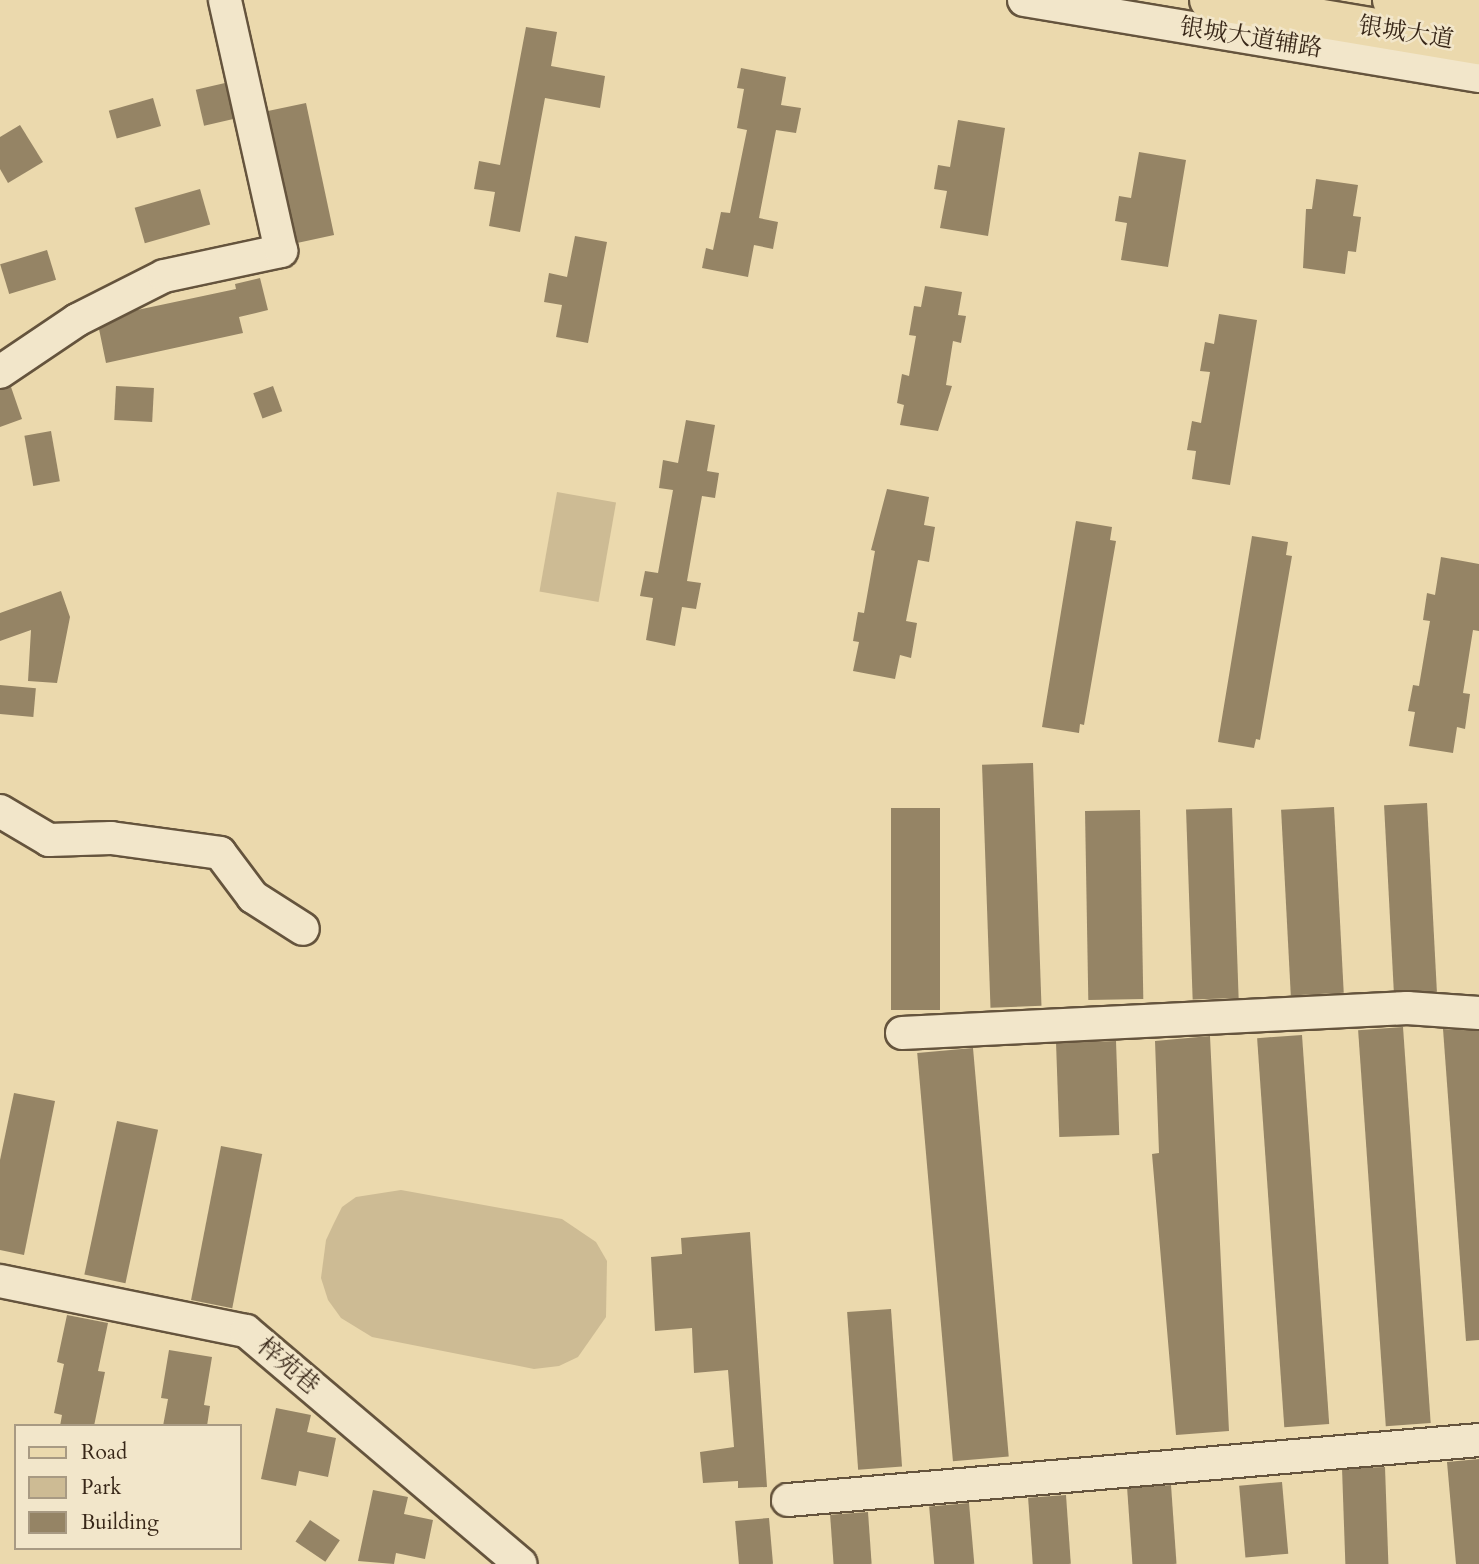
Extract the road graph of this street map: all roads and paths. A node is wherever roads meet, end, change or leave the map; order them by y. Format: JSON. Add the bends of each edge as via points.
{"nodes":[{"id":1,"x":225,"y":0,"type":"edge"},
{"id":2,"x":1024,"y":0,"type":"edge"},
{"id":3,"x":1209,"y":0,"type":"edge"},
{"id":4,"x":1392,"y":0,"type":"edge"},
{"id":5,"x":1479,"y":15,"type":"edge"},
{"id":6,"x":1479,"y":45,"type":"edge"},
{"id":7,"x":1479,"y":76,"type":"edge"},
{"id":8,"x":0,"y":373,"type":"edge"},
{"id":9,"x":0,"y":811,"type":"edge"},
{"id":10,"x":303,"y":929,"type":"dead end"},
{"id":11,"x":1479,"y":1013,"type":"edge"},
{"id":12,"x":902,"y":1033,"type":"dead end"},
{"id":13,"x":0,"y":1281,"type":"edge"},
{"id":14,"x":1479,"y":1440,"type":"edge"},
{"id":15,"x":788,"y":1500,"type":"dead end"},
{"id":16,"x":521,"y":1564,"type":"edge"}],
"edges":[{"from":1,"to":8,"type":"street","via":[[281,251],[164,276],[77,320]]},
{"from":2,"to":7,"type":"street","name":"银城大道辅路"},
{"from":3,"to":6,"type":"main road","name":"银城大道"},
{"from":4,"to":5,"type":"main road","name":"银城大道"},
{"from":9,"to":10,"type":"street","via":[[49,840],[111,838],[220,853],[253,897]]},
{"from":11,"to":12,"type":"street","via":[[1407,1008]]},
{"from":13,"to":16,"type":"street","name":"梓苑巷","via":[[246,1331]]},
{"from":14,"to":15,"type":"street"}]}
